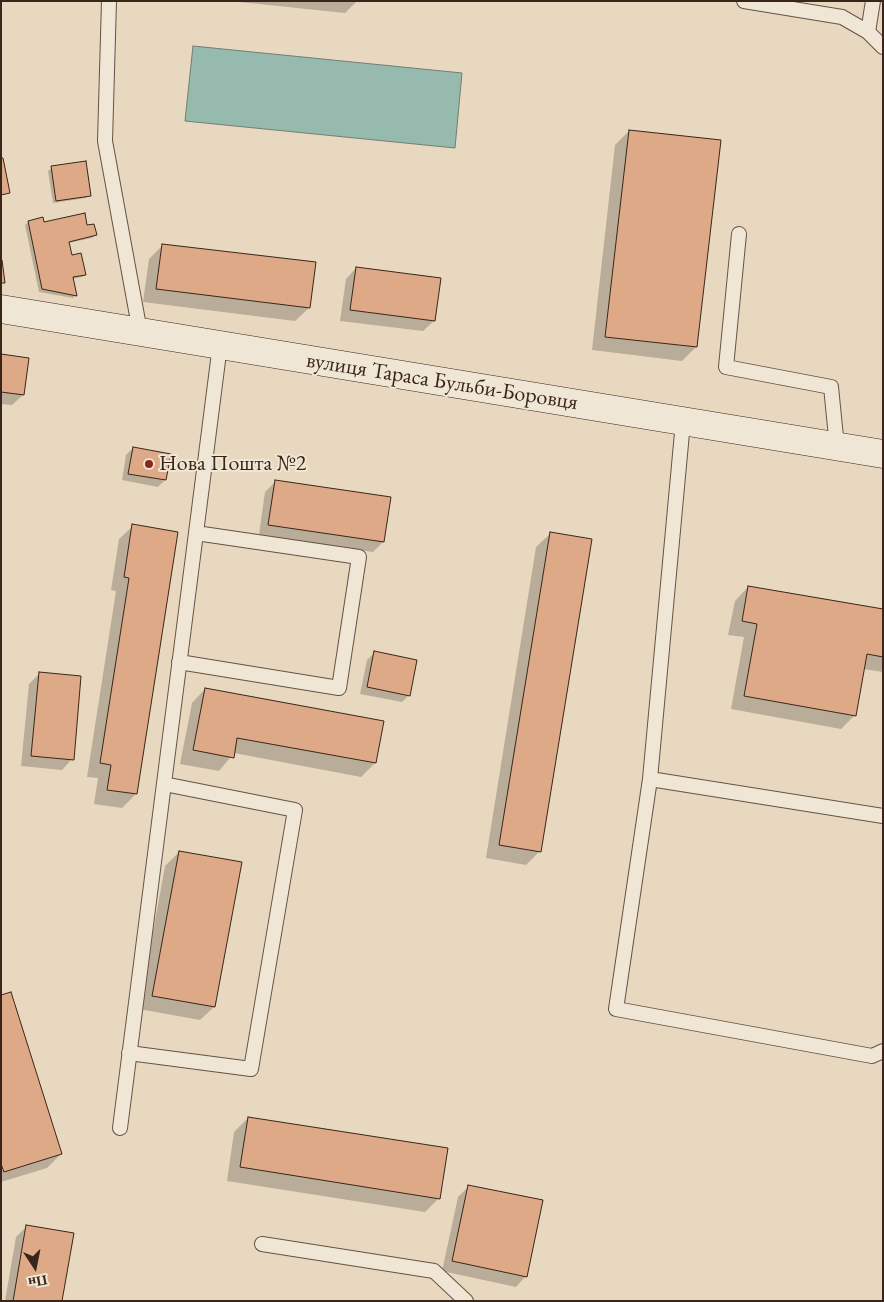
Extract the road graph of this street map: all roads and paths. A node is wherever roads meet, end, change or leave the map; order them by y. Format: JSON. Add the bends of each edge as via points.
{"nodes":[{"id":1,"x":109,"y":1,"type":"edge"},
{"id":2,"x":744,"y":1,"type":"edge"},
{"id":3,"x":873,"y":1,"type":"edge"},
{"id":4,"x":799,"y":5,"type":"edge"},
{"id":5,"x":868,"y":32,"type":"junction"},
{"id":6,"x":883,"y":48,"type":"edge"},
{"id":7,"x":739,"y":234,"type":"dead end"},
{"id":8,"x":1,"y":309,"type":"edge"},
{"id":9,"x":140,"y":332,"type":"junction"},
{"id":10,"x":220,"y":345,"type":"junction"},
{"id":11,"x":684,"y":422,"type":"junction"},
{"id":12,"x":837,"y":447,"type":"junction"},
{"id":13,"x":883,"y":454,"type":"edge"},
{"id":14,"x":196,"y":533,"type":"junction"},
{"id":15,"x":179,"y":662,"type":"junction"},
{"id":16,"x":650,"y":779,"type":"junction"},
{"id":17,"x":164,"y":784,"type":"junction"},
{"id":18,"x":883,"y":816,"type":"edge"},
{"id":19,"x":883,"y":1051,"type":"edge"},
{"id":20,"x":129,"y":1053,"type":"junction"},
{"id":21,"x":120,"y":1128,"type":"dead end"},
{"id":22,"x":262,"y":1244,"type":"dead end"},
{"id":23,"x":466,"y":1301,"type":"edge"}],
"edges":[{"from":1,"to":9,"type":"lane","via":[[105,141]]},
{"from":2,"to":4,"type":"lane"},
{"from":3,"to":5,"type":"lane"},
{"from":4,"to":5,"type":"lane","via":[[842,16]]},
{"from":5,"to":6,"type":"lane"},
{"from":7,"to":12,"type":"lane","via":[[726,367],[831,387]]},
{"from":8,"to":9,"type":"street","name":"вулиця Тараса Бульби-Боровця"},
{"from":9,"to":10,"type":"street","name":"вулиця Тараса Бульби-Боровця"},
{"from":10,"to":11,"type":"street","name":"вулиця Тараса Бульби-Боровця"},
{"from":10,"to":14,"type":"lane"},
{"from":11,"to":12,"type":"street","name":"вулиця Тараса Бульби-Боровця"},
{"from":11,"to":16,"type":"lane"},
{"from":12,"to":13,"type":"street","name":"вулиця Тараса Бульби-Боровця"},
{"from":14,"to":15,"type":"lane"},
{"from":14,"to":15,"type":"lane","via":[[359,557],[339,688]]},
{"from":15,"to":17,"type":"lane"},
{"from":16,"to":18,"type":"lane"},
{"from":16,"to":19,"type":"lane","via":[[616,1009],[872,1056]]},
{"from":17,"to":20,"type":"lane"},
{"from":17,"to":20,"type":"lane","via":[[295,810],[251,1069]]},
{"from":20,"to":21,"type":"lane"},
{"from":22,"to":23,"type":"lane","via":[[434,1270]]}]}
